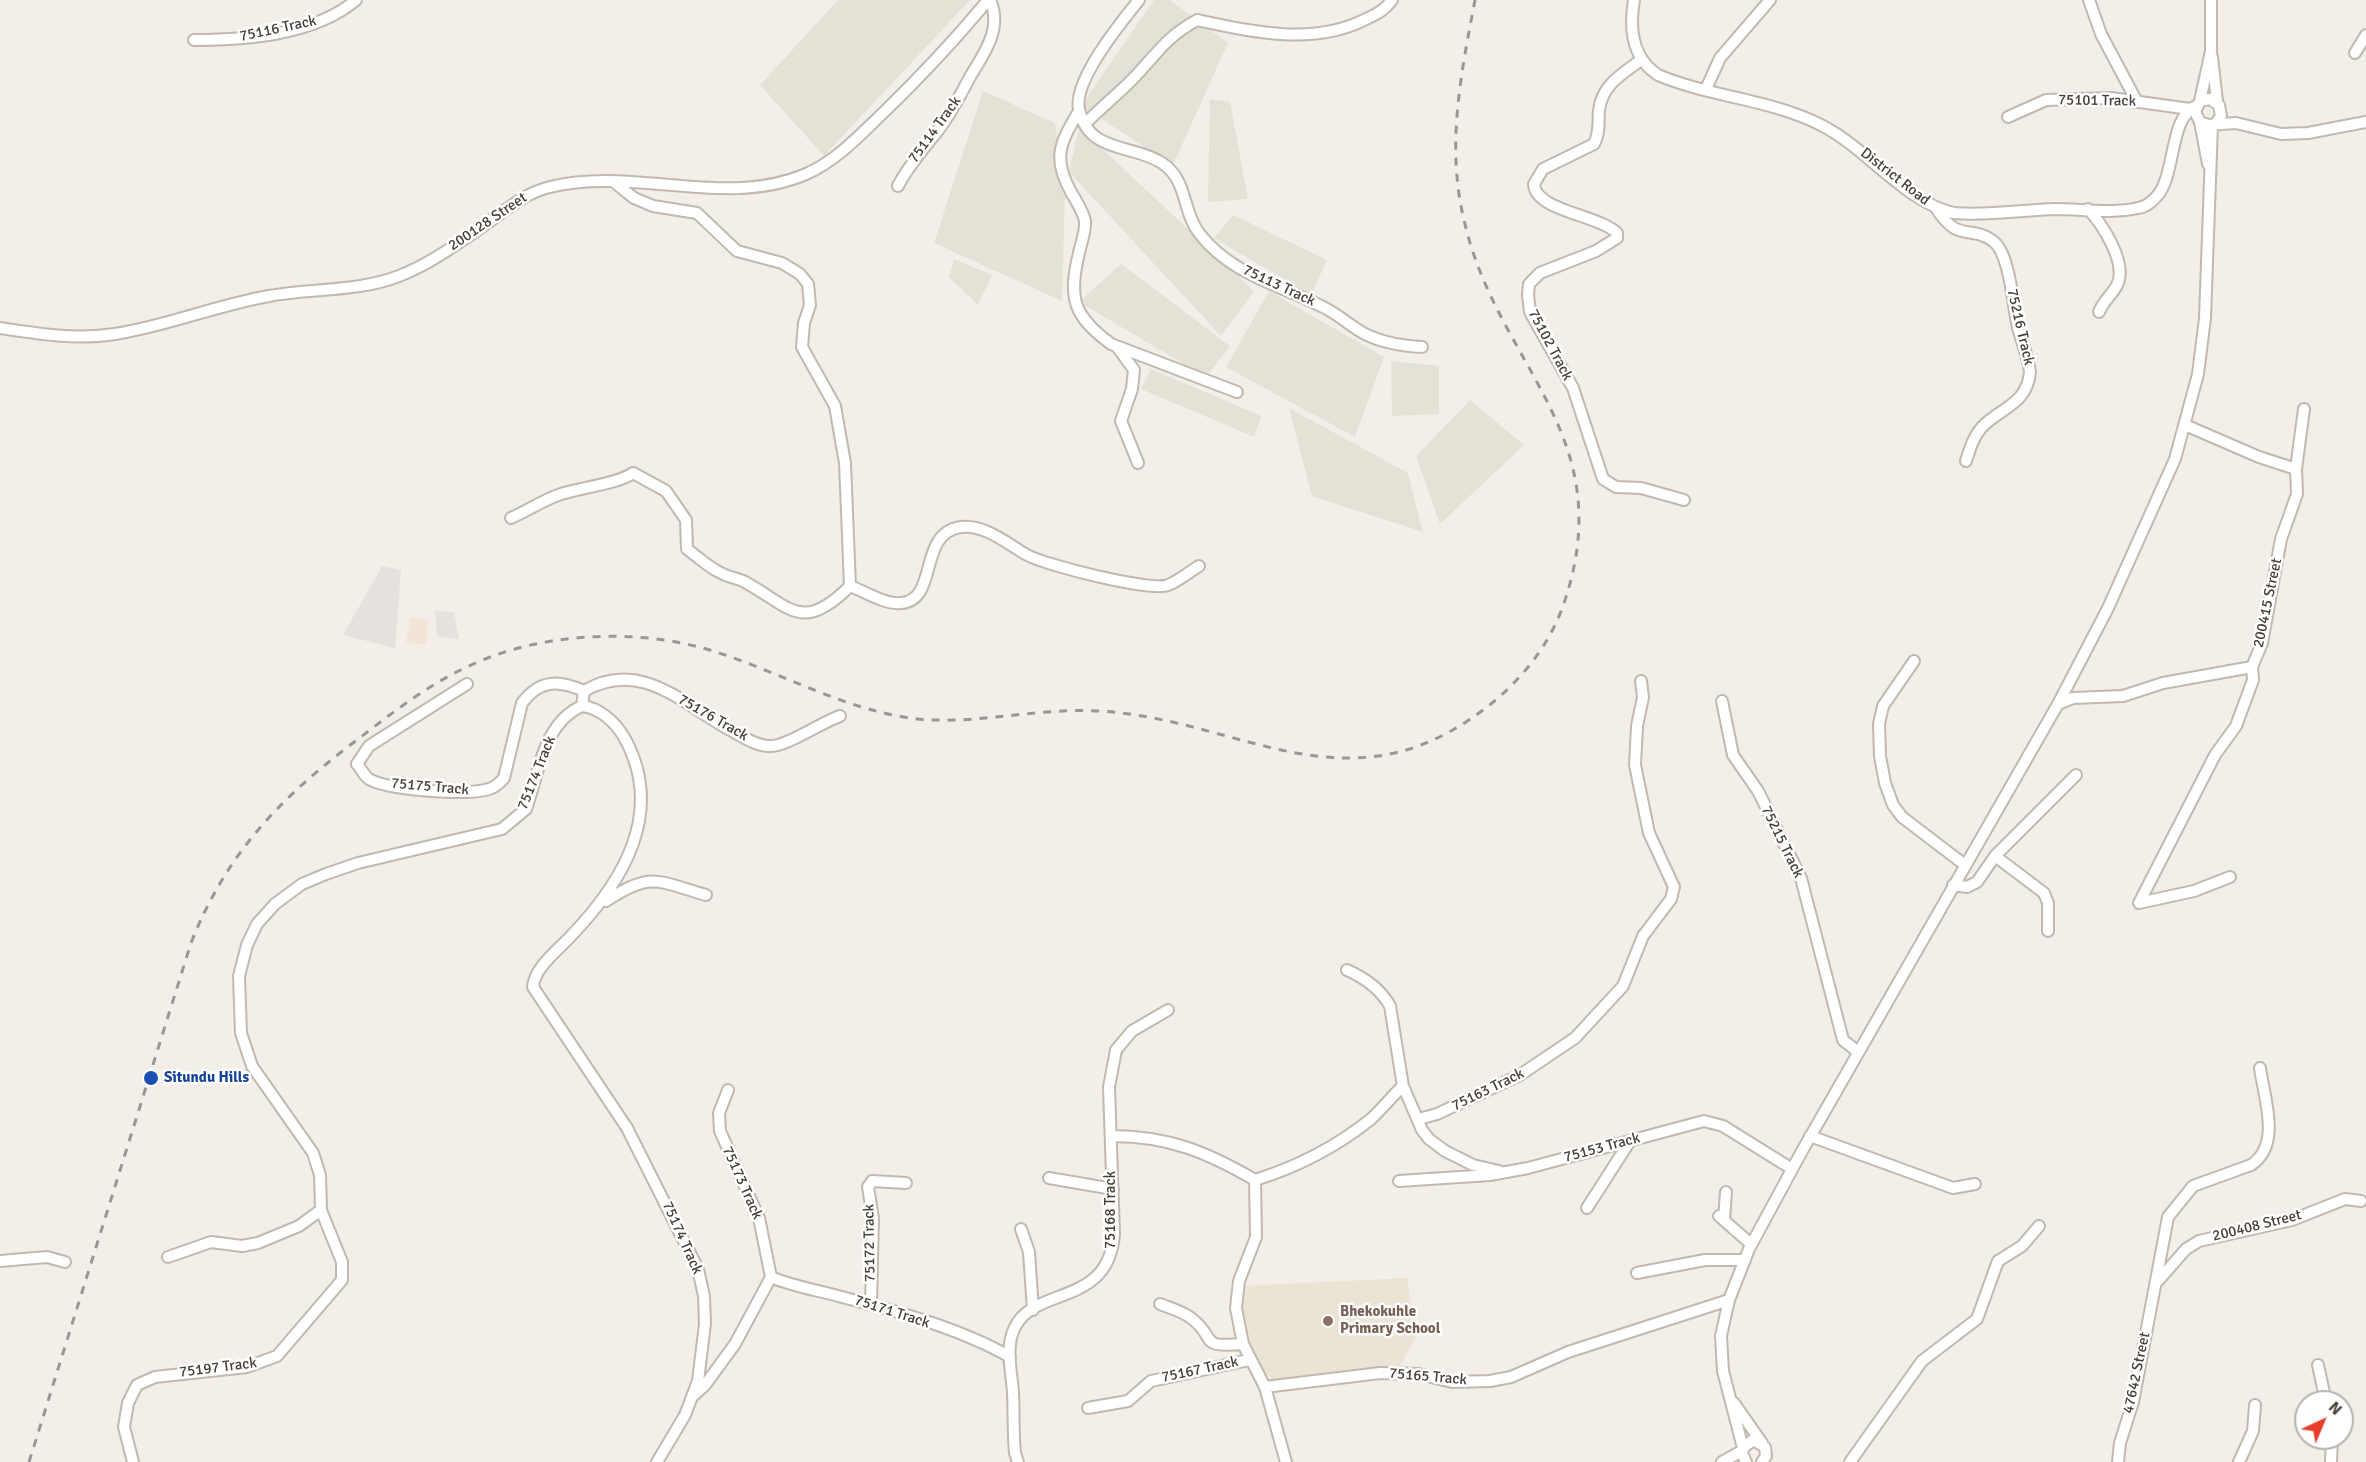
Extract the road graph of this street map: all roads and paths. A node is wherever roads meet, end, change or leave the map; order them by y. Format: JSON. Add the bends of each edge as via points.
{"nodes":[{"id":1,"x":356,"y":0,"type":"edge"},
{"id":2,"x":989,"y":0,"type":"edge"},
{"id":3,"x":1139,"y":0,"type":"edge"},
{"id":4,"x":1392,"y":0,"type":"edge"},
{"id":5,"x":1634,"y":0,"type":"edge"},
{"id":6,"x":1770,"y":0,"type":"edge"},
{"id":7,"x":2089,"y":0,"type":"edge"},
{"id":8,"x":2211,"y":0,"type":"edge"},
{"id":9,"x":2366,"y":34,"type":"edge"},
{"id":10,"x":194,"y":40,"type":"dead end"},
{"id":11,"x":2211,"y":51,"type":"junction"},
{"id":12,"x":2355,"y":53,"type":"dead end"},
{"id":13,"x":1641,"y":60,"type":"junction"},
{"id":14,"x":1706,"y":89,"type":"junction"},
{"id":15,"x":2136,"y":100,"type":"junction"},
{"id":16,"x":2218,"y":103,"type":"junction"},
{"id":17,"x":2196,"y":105,"type":"junction"},
{"id":18,"x":1079,"y":111,"type":"junction"},
{"id":19,"x":2007,"y":117,"type":"dead end"},
{"id":20,"x":2200,"y":122,"type":"junction"},
{"id":21,"x":2366,"y":122,"type":"edge"},
{"id":22,"x":1085,"y":124,"type":"junction"},
{"id":23,"x":2214,"y":124,"type":"junction"},
{"id":24,"x":2246,"y":126,"type":"junction"},
{"id":25,"x":2179,"y":132,"type":"junction"},
{"id":26,"x":2210,"y":176,"type":"junction"},
{"id":27,"x":614,"y":182,"type":"junction"},
{"id":28,"x":898,"y":186,"type":"dead end"},
{"id":29,"x":1936,"y":208,"type":"junction"},
{"id":30,"x":2088,"y":209,"type":"junction"},
{"id":31,"x":2099,"y":312,"type":"dead end"},
{"id":32,"x":0,"y":328,"type":"edge"},
{"id":33,"x":1422,"y":347,"type":"dead end"},
{"id":34,"x":1118,"y":348,"type":"junction"},
{"id":35,"x":1237,"y":392,"type":"dead end"},
{"id":36,"x":2304,"y":409,"type":"dead end"},
{"id":37,"x":2185,"y":425,"type":"junction"},
{"id":38,"x":1965,"y":461,"type":"dead end"},
{"id":39,"x":1138,"y":463,"type":"dead end"},
{"id":40,"x":2296,"y":470,"type":"junction"},
{"id":41,"x":1684,"y":500,"type":"dead end"},
{"id":42,"x":512,"y":518,"type":"dead end"},
{"id":43,"x":1199,"y":566,"type":"dead end"},
{"id":44,"x":850,"y":586,"type":"junction"},
{"id":45,"x":1914,"y":661,"type":"dead end"},
{"id":46,"x":2252,"y":667,"type":"junction"},
{"id":47,"x":1641,"y":681,"type":"dead end"},
{"id":48,"x":467,"y":684,"type":"dead end"},
{"id":49,"x":585,"y":692,"type":"junction"},
{"id":50,"x":1722,"y":702,"type":"dead end"},
{"id":51,"x":2058,"y":704,"type":"junction"},
{"id":52,"x":582,"y":706,"type":"junction"},
{"id":53,"x":840,"y":716,"type":"dead end"},
{"id":54,"x":2076,"y":775,"type":"dead end"},
{"id":55,"x":1995,"y":856,"type":"junction"},
{"id":56,"x":1965,"y":865,"type":"junction"},
{"id":57,"x":2230,"y":877,"type":"dead end"},
{"id":58,"x":1953,"y":885,"type":"junction"},
{"id":59,"x":706,"y":895,"type":"dead end"},
{"id":60,"x":601,"y":904,"type":"junction"},
{"id":61,"x":2048,"y":931,"type":"dead end"},
{"id":62,"x":1347,"y":970,"type":"dead end"},
{"id":63,"x":1168,"y":1011,"type":"dead end"},
{"id":64,"x":1858,"y":1052,"type":"junction"},
{"id":65,"x":2260,"y":1068,"type":"dead end"},
{"id":66,"x":1403,"y":1086,"type":"junction"},
{"id":67,"x":728,"y":1090,"type":"dead end"},
{"id":68,"x":1419,"y":1119,"type":"junction"},
{"id":69,"x":1112,"y":1136,"type":"junction"},
{"id":70,"x":1810,"y":1136,"type":"junction"},
{"id":71,"x":1630,"y":1141,"type":"junction"},
{"id":72,"x":1792,"y":1169,"type":"junction"},
{"id":73,"x":1506,"y":1172,"type":"junction"},
{"id":74,"x":1049,"y":1178,"type":"dead end"},
{"id":75,"x":1255,"y":1180,"type":"junction"},
{"id":76,"x":1399,"y":1181,"type":"dead end"},
{"id":77,"x":906,"y":1183,"type":"dead end"},
{"id":78,"x":1975,"y":1184,"type":"dead end"},
{"id":79,"x":1113,"y":1189,"type":"junction"},
{"id":80,"x":1726,"y":1192,"type":"dead end"},
{"id":81,"x":2361,"y":1201,"type":"dead end"},
{"id":82,"x":1587,"y":1208,"type":"dead end"},
{"id":83,"x":321,"y":1210,"type":"junction"},
{"id":84,"x":2039,"y":1226,"type":"dead end"},
{"id":85,"x":1021,"y":1229,"type":"dead end"},
{"id":86,"x":1751,"y":1244,"type":"junction"},
{"id":87,"x":168,"y":1257,"type":"dead end"},
{"id":88,"x":1745,"y":1260,"type":"junction"},
{"id":89,"x":0,"y":1261,"type":"edge"},
{"id":90,"x":65,"y":1262,"type":"dead end"},
{"id":91,"x":1637,"y":1273,"type":"dead end"},
{"id":92,"x":771,"y":1277,"type":"junction"},
{"id":93,"x":2155,"y":1284,"type":"junction"},
{"id":94,"x":1729,"y":1300,"type":"junction"},
{"id":95,"x":1160,"y":1304,"type":"dead end"},
{"id":96,"x":871,"y":1305,"type":"junction"},
{"id":97,"x":1033,"y":1310,"type":"junction"},
{"id":98,"x":1243,"y":1344,"type":"junction"},
{"id":99,"x":1010,"y":1357,"type":"junction"},
{"id":100,"x":1249,"y":1359,"type":"junction"},
{"id":101,"x":2318,"y":1365,"type":"dead end"},
{"id":102,"x":1265,"y":1387,"type":"junction"},
{"id":103,"x":2323,"y":1390,"type":"edge"},
{"id":104,"x":692,"y":1396,"type":"junction"},
{"id":105,"x":1732,"y":1400,"type":"junction"},
{"id":106,"x":2255,"y":1405,"type":"dead end"},
{"id":107,"x":1089,"y":1408,"type":"dead end"},
{"id":108,"x":1742,"y":1449,"type":"junction"},
{"id":109,"x":1765,"y":1455,"type":"edge"},
{"id":110,"x":133,"y":1462,"type":"edge"},
{"id":111,"x":657,"y":1462,"type":"edge"},
{"id":112,"x":1017,"y":1462,"type":"edge"},
{"id":113,"x":1286,"y":1462,"type":"edge"},
{"id":114,"x":1722,"y":1462,"type":"edge"},
{"id":115,"x":1746,"y":1462,"type":"edge"},
{"id":116,"x":1850,"y":1462,"type":"edge"},
{"id":117,"x":2118,"y":1462,"type":"edge"},
{"id":118,"x":2239,"y":1462,"type":"edge"}],
"edges":[{"from":1,"to":10,"type":"street","name":"75116 Track","via":[[330,18],[295,28],[231,39]]},
{"from":2,"to":27,"type":"street","name":"200128 Street","via":[[870,126],[805,175],[759,187]]},
{"from":2,"to":28,"type":"street","name":"75114 Track","via":[[995,13],[990,43],[952,111]]},
{"from":3,"to":18,"type":"street","via":[[1090,71],[1079,96]]},
{"from":4,"to":22,"type":"street","via":[[1386,9],[1347,29],[1327,34],[1268,34],[1197,20],[1173,34]]},
{"from":5,"to":13,"type":"street","via":[[1632,34]]},
{"from":6,"to":14,"type":"street","via":[[1720,58]]},
{"from":7,"to":15,"type":"street","via":[[2101,34]]},
{"from":8,"to":11,"type":"street"},
{"from":9,"to":12,"type":"street"},
{"from":11,"to":16,"type":"street"},
{"from":11,"to":17,"type":"street"},
{"from":13,"to":14,"type":"street","name":"District Road","via":[[1658,75]]},
{"from":13,"to":41,"type":"street","name":"75102 Track","via":[[1606,87],[1594,144],[1542,169],[1534,184],[1539,196],[1550,204],[1604,223],[1617,232],[1614,242],[1540,273],[1529,284],[1528,295],[1530,312],[1573,388],[1603,479],[1616,487],[1641,488]]},
{"from":14,"to":29,"type":"street","name":"District Road","via":[[1820,124]]},
{"from":15,"to":17,"type":"street","name":"75101 Track"},
{"from":15,"to":19,"type":"street","name":"75101 Track","via":[[2046,100]]},
{"from":16,"to":17,"type":"street","via":[[2210,99]]},
{"from":16,"to":23,"type":"street","via":[[2221,116]]},
{"from":16,"to":24,"type":"street"},
{"from":17,"to":20,"type":"street"},
{"from":17,"to":25,"type":"street","name":"District Road"},
{"from":18,"to":22,"type":"street","name":"75113 Track"},
{"from":18,"to":34,"type":"street","via":[[1059,155],[1061,173],[1085,222],[1074,302],[1095,332]]},
{"from":20,"to":23,"type":"street"},
{"from":20,"to":25,"type":"street","via":[[2191,122]]},
{"from":20,"to":26,"type":"street"},
{"from":21,"to":24,"type":"street","via":[[2281,134]]},
{"from":22,"to":33,"type":"street","name":"75113 Track","via":[[1103,142],[1151,157],[1174,173],[1199,232],[1223,257],[1252,276],[1325,308],[1379,340]]},
{"from":23,"to":24,"type":"street"},
{"from":23,"to":26,"type":"street"},
{"from":25,"to":30,"type":"street","name":"District Road","via":[[2164,186],[2151,202],[2127,210]]},
{"from":26,"to":37,"type":"street","via":[[2205,318],[2198,374]]},
{"from":27,"to":32,"type":"street","name":"200128 Street","via":[[565,184],[533,192],[437,256],[401,276],[371,284],[270,295],[114,334],[74,337]]},
{"from":27,"to":44,"type":"street","via":[[634,198],[653,206],[697,213],[737,251],[782,263],[808,284],[810,305],[802,347],[835,406],[845,463]]},
{"from":29,"to":30,"type":"street","name":"District Road","via":[[1968,214]]},
{"from":29,"to":38,"type":"street","name":"75216 Track","via":[[1948,226],[1997,244],[2031,372],[2021,398],[1983,426]]},
{"from":30,"to":31,"type":"street","via":[[2106,231],[2120,274]]},
{"from":34,"to":35,"type":"street"},
{"from":34,"to":39,"type":"street","via":[[1134,370],[1121,421]]},
{"from":36,"to":40,"type":"street","name":"200415 Street"},
{"from":37,"to":40,"type":"street"},
{"from":37,"to":51,"type":"street","via":[[2175,459],[2136,548]]},
{"from":40,"to":46,"type":"street","name":"200415 Street","via":[[2297,494],[2282,539],[2262,643]]},
{"from":42,"to":44,"type":"street","via":[[556,496],[622,481],[633,473],[666,491],[686,520],[687,549],[719,573],[743,582],[787,610],[813,613]]},
{"from":43,"to":44,"type":"street","via":[[1168,585],[1147,587],[1038,561],[1003,539],[961,527],[941,537],[934,546],[926,581],[912,599],[897,603]]},
{"from":45,"to":56,"type":"street","via":[[1883,706],[1880,756],[1886,783],[1893,805],[1902,817]]},
{"from":46,"to":51,"type":"street","name":"200415 Street","via":[[2171,681],[2123,696],[2073,698]]},
{"from":46,"to":57,"type":"street","via":[[2253,680],[2236,726],[2215,755],[2139,903],[2194,891]]},
{"from":47,"to":68,"type":"street","name":"75163 Track","via":[[1643,697],[1636,726],[1635,765],[1649,833],[1674,887],[1671,899],[1643,936],[1628,978],[1575,1038],[1499,1086]]},
{"from":48,"to":49,"type":"street","name":"75175 Track","via":[[369,746],[357,764],[368,778],[395,786],[459,792],[495,787],[509,766],[516,724],[529,694],[552,682],[570,684]]},
{"from":49,"to":52,"type":"street"},
{"from":49,"to":53,"type":"street","name":"75176 Track","via":[[616,679],[642,681],[683,700],[733,732],[769,747]]},
{"from":50,"to":64,"type":"street","name":"75215 Track","via":[[1732,755],[1758,791],[1801,878],[1843,1040]]},
{"from":51,"to":56,"type":"street"},
{"from":52,"to":60,"type":"street","name":"75174 Track","via":[[604,713],[623,735],[641,777],[641,807],[628,859]]},
{"from":52,"to":83,"type":"street","name":"75174 Track","via":[[569,712],[553,732],[526,809],[517,819],[502,829],[326,874],[302,884],[275,903],[257,924],[239,976],[241,1033],[252,1066],[313,1154],[320,1174]]},
{"from":54,"to":55,"type":"street"},
{"from":55,"to":58,"type":"street","via":[[1972,886]]},
{"from":55,"to":61,"type":"street","via":[[2044,893]]},
{"from":56,"to":58,"type":"street"},
{"from":58,"to":64,"type":"street"},
{"from":59,"to":60,"type":"street","via":[[641,881]]},
{"from":60,"to":104,"type":"street","name":"75174 Track","via":[[540,970],[533,987],[627,1128],[699,1269],[705,1324],[698,1381]]},
{"from":62,"to":66,"type":"street","via":[[1383,994],[1395,1023]]},
{"from":63,"to":69,"type":"street","name":"75168 Track","via":[[1132,1031],[1116,1050],[1109,1087]]},
{"from":64,"to":70,"type":"street"},
{"from":65,"to":93,"type":"street","via":[[2269,1133],[2267,1146],[2258,1161],[2193,1186],[2173,1208]]},
{"from":66,"to":68,"type":"street"},
{"from":66,"to":75,"type":"street","via":[[1373,1117],[1330,1148],[1291,1168]]},
{"from":67,"to":92,"type":"street","name":"75173 Track","via":[[719,1113],[720,1131],[759,1218]]},
{"from":68,"to":73,"type":"street","via":[[1430,1139],[1445,1151],[1473,1164]]},
{"from":69,"to":75,"type":"street","via":[[1156,1139],[1201,1151]]},
{"from":69,"to":79,"type":"street","name":"75168 Track"},
{"from":70,"to":72,"type":"street"},
{"from":70,"to":78,"type":"street","via":[[1953,1188]]},
{"from":71,"to":72,"type":"street","name":"75153 Track","via":[[1713,1122]]},
{"from":71,"to":73,"type":"street","name":"75153 Track"},
{"from":71,"to":82,"type":"street"},
{"from":72,"to":86,"type":"street"},
{"from":73,"to":76,"type":"street","name":"75153 Track"},
{"from":74,"to":79,"type":"street"},
{"from":75,"to":98,"type":"street","via":[[1258,1230],[1237,1288],[1236,1308]]},
{"from":77,"to":96,"type":"street","name":"75172 Track","via":[[879,1180],[868,1187],[873,1218]]},
{"from":79,"to":97,"type":"street","name":"75168 Track","via":[[1113,1244],[1103,1270],[1092,1281]]},
{"from":80,"to":86,"type":"street","via":[[1721,1218]]},
{"from":81,"to":93,"type":"street","name":"200408 Street","via":[[2345,1199],[2292,1220],[2199,1241],[2186,1249]]},
{"from":83,"to":87,"type":"street","via":[[291,1230],[258,1243],[242,1246],[211,1242]]},
{"from":83,"to":110,"type":"street","name":"75197 Track","via":[[342,1262],[342,1280],[334,1291],[284,1351],[264,1363],[155,1377],[137,1385],[128,1403],[124,1427]]},
{"from":84,"to":116,"type":"street","via":[[2022,1246],[1998,1261],[1977,1319],[1922,1361]]},
{"from":85,"to":97,"type":"street","via":[[1029,1252]]},
{"from":86,"to":88,"type":"street"},
{"from":88,"to":91,"type":"street","via":[[1705,1260]]},
{"from":88,"to":94,"type":"street"},
{"from":89,"to":90,"type":"street","via":[[47,1257]]},
{"from":92,"to":96,"type":"street","name":"75171 Track"},
{"from":92,"to":104,"type":"street","via":[[735,1344],[705,1385]]},
{"from":93,"to":117,"type":"street","name":"47642 Street"},
{"from":94,"to":102,"type":"street","name":"75165 Track","via":[[1490,1381],[1452,1382],[1419,1374],[1380,1373]]},
{"from":94,"to":105,"type":"street","via":[[1721,1336],[1723,1371]]},
{"from":95,"to":98,"type":"street","via":[[1191,1318],[1212,1343]]},
{"from":96,"to":99,"type":"street","name":"75171 Track","via":[[968,1337]]},
{"from":97,"to":99,"type":"street","name":"75168 Track","via":[[1014,1329]]},
{"from":98,"to":100,"type":"street"},
{"from":99,"to":112,"type":"street","name":"75168 Track"},
{"from":100,"to":102,"type":"street"},
{"from":100,"to":107,"type":"street","name":"75167 Track","via":[[1151,1381],[1128,1401]]},
{"from":101,"to":103,"type":"street"},
{"from":102,"to":113,"type":"street"},
{"from":104,"to":111,"type":"street","name":"75174 Track"},
{"from":105,"to":108,"type":"street"},
{"from":105,"to":109,"type":"street"},
{"from":106,"to":118,"type":"street","via":[[2253,1431]]},
{"from":108,"to":109,"type":"street","via":[[1753,1440]]},
{"from":108,"to":114,"type":"street"},
{"from":108,"to":115,"type":"street"}]}
